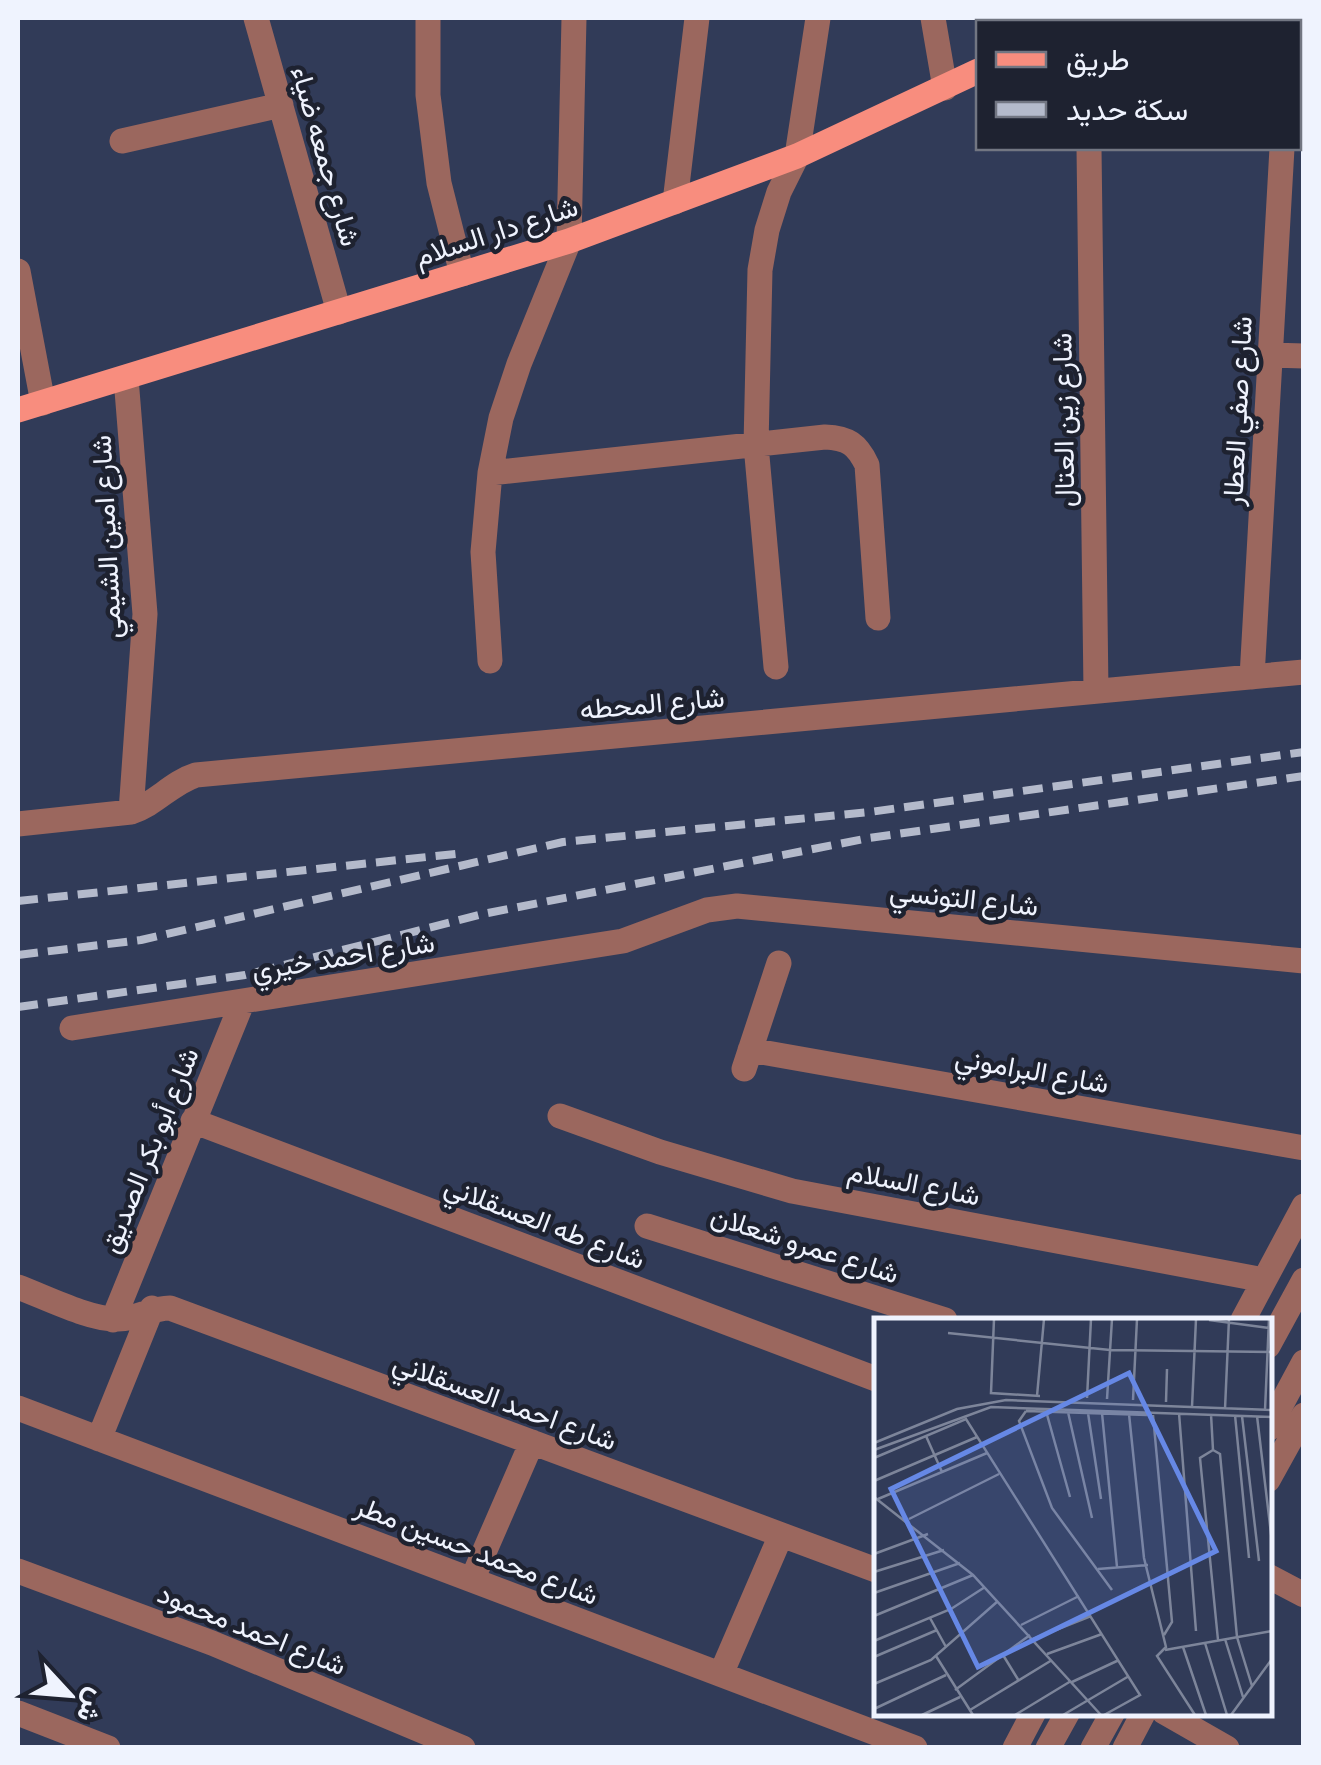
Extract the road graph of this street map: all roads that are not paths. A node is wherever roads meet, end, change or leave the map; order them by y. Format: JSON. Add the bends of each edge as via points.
{"nodes":[{"id":1,"x":256,"y":18,"type":"edge"},
{"id":2,"x":428,"y":18,"type":"edge"},
{"id":3,"x":574,"y":18,"type":"edge"},
{"id":4,"x":698,"y":18,"type":"edge"},
{"id":5,"x":818,"y":18,"type":"edge"},
{"id":6,"x":933,"y":18,"type":"edge"},
{"id":7,"x":976,"y":72,"type":"edge"},
{"id":8,"x":945,"y":88,"type":"junction"},
{"id":9,"x":281,"y":104,"type":"junction"},
{"id":10,"x":122,"y":141,"type":"dead end"},
{"id":11,"x":1090,"y":150,"type":"edge"},
{"id":12,"x":1282,"y":150,"type":"edge"},
{"id":13,"x":797,"y":156,"type":"junction"},
{"id":14,"x":675,"y":202,"type":"junction"},
{"id":15,"x":569,"y":241,"type":"junction"},
{"id":16,"x":18,"y":271,"type":"edge"},
{"id":17,"x":462,"y":274,"type":"junction"},
{"id":18,"x":339,"y":312,"type":"junction"},
{"id":19,"x":1270,"y":355,"type":"junction"},
{"id":20,"x":1304,"y":356,"type":"edge"},
{"id":21,"x":126,"y":378,"type":"junction"},
{"id":22,"x":43,"y":403,"type":"junction"},
{"id":23,"x":18,"y":410,"type":"edge"},
{"id":24,"x":756,"y":445,"type":"junction"},
{"id":25,"x":490,"y":473,"type":"junction"},
{"id":26,"x":878,"y":618,"type":"dead end"},
{"id":27,"x":490,"y":661,"type":"dead end"},
{"id":28,"x":776,"y":667,"type":"dead end"},
{"id":29,"x":1304,"y":672,"type":"edge"},
{"id":30,"x":1252,"y":677,"type":"junction"},
{"id":31,"x":1096,"y":691,"type":"junction"},
{"id":32,"x":131,"y":812,"type":"junction"},
{"id":33,"x":18,"y":824,"type":"edge"},
{"id":34,"x":624,"y":941,"type":"joint"},
{"id":35,"x":1304,"y":961,"type":"edge"},
{"id":36,"x":779,"y":963,"type":"dead end"},
{"id":37,"x":242,"y":1003,"type":"junction"},
{"id":38,"x":72,"y":1028,"type":"dead end"},
{"id":39,"x":560,"y":1116,"type":"dead end"},
{"id":40,"x":194,"y":1121,"type":"junction"},
{"id":41,"x":1304,"y":1148,"type":"edge"},
{"id":42,"x":1304,"y":1206,"type":"edge"},
{"id":43,"x":647,"y":1226,"type":"dead end"},
{"id":44,"x":1264,"y":1280,"type":"junction"},
{"id":45,"x":1304,"y":1280,"type":"edge"},
{"id":46,"x":18,"y":1286,"type":"edge"},
{"id":47,"x":152,"y":1308,"type":"junction"},
{"id":48,"x":938,"y":1318,"type":"edge"},
{"id":49,"x":1244,"y":1318,"type":"edge"},
{"id":50,"x":113,"y":1320,"type":"junction"},
{"id":51,"x":1271,"y":1340,"type":"edge"},
{"id":52,"x":1304,"y":1362,"type":"edge"},
{"id":53,"x":874,"y":1378,"type":"edge"},
{"id":54,"x":18,"y":1408,"type":"edge"},
{"id":55,"x":1292,"y":1431,"type":"edge"},
{"id":56,"x":99,"y":1438,"type":"junction"},
{"id":57,"x":532,"y":1442,"type":"junction"},
{"id":58,"x":1271,"y":1474,"type":"edge"},
{"id":59,"x":781,"y":1534,"type":"junction"},
{"id":60,"x":874,"y":1569,"type":"edge"},
{"id":61,"x":18,"y":1571,"type":"edge"},
{"id":62,"x":1271,"y":1578,"type":"edge"},
{"id":63,"x":472,"y":1580,"type":"junction"},
{"id":64,"x":1304,"y":1596,"type":"edge"},
{"id":65,"x":721,"y":1674,"type":"junction"},
{"id":66,"x":18,"y":1713,"type":"edge"},
{"id":67,"x":1032,"y":1715,"type":"edge"},
{"id":68,"x":1066,"y":1715,"type":"edge"},
{"id":69,"x":1111,"y":1715,"type":"edge"},
{"id":70,"x":1142,"y":1715,"type":"edge"},
{"id":71,"x":1169,"y":1715,"type":"edge"},
{"id":72,"x":108,"y":1748,"type":"edge"},
{"id":73,"x":463,"y":1748,"type":"edge"},
{"id":74,"x":915,"y":1748,"type":"edge"},
{"id":75,"x":1016,"y":1748,"type":"edge"},
{"id":76,"x":1048,"y":1748,"type":"edge"},
{"id":77,"x":1093,"y":1748,"type":"edge"},
{"id":78,"x":1125,"y":1748,"type":"edge"},
{"id":79,"x":1227,"y":1748,"type":"edge"}],
"edges":[{"from":1,"to":9,"type":"street","name":"شارع جمعه ضياء"},
{"from":2,"to":17,"type":"street","via":[[428,95]]},
{"from":3,"to":15,"type":"street"},
{"from":4,"to":14,"type":"street"},
{"from":5,"to":13,"type":"street"},
{"from":6,"to":8,"type":"street"},
{"from":7,"to":8,"type":"main road","name":"شارع دار السلام"},
{"from":8,"to":13,"type":"main road","name":"شارع دار السلام"},
{"from":9,"to":10,"type":"street"},
{"from":9,"to":18,"type":"street","name":"شارع جمعه ضياء"},
{"from":11,"to":31,"type":"street","name":"شارع زين العتال"},
{"from":12,"to":19,"type":"street","name":"شارع صفي العطار"},
{"from":13,"to":14,"type":"main road","name":"شارع دار السلام"},
{"from":13,"to":24,"type":"street","via":[[779,192],[760,270]]},
{"from":14,"to":15,"type":"main road","name":"شارع دار السلام"},
{"from":15,"to":17,"type":"main road","name":"شارع دار السلام"},
{"from":15,"to":25,"type":"street","via":[[519,364]]},
{"from":16,"to":22,"type":"street"},
{"from":17,"to":18,"type":"main road","name":"شارع دار السلام"},
{"from":18,"to":21,"type":"main road","name":"شارع دار السلام"},
{"from":19,"to":20,"type":"street"},
{"from":19,"to":30,"type":"street","name":"شارع صفي العطار"},
{"from":21,"to":22,"type":"main road","name":"شارع دار السلام"},
{"from":21,"to":32,"type":"street","name":"شارع امين الشيمي","via":[[145,614]]},
{"from":22,"to":23,"type":"main road","name":"شارع دار السلام"},
{"from":24,"to":25,"type":"street"},
{"from":24,"to":26,"type":"street","via":[[825,437],[859,448],[867,465]]},
{"from":24,"to":28,"type":"street"},
{"from":25,"to":27,"type":"street","via":[[483,552]]},
{"from":29,"to":30,"type":"street","name":"شارع المحطه"},
{"from":30,"to":31,"type":"street","name":"شارع المحطه"},
{"from":31,"to":32,"type":"street","name":"شارع المحطه","via":[[196,775]]},
{"from":32,"to":33,"type":"street","name":"شارع المحطه"},
{"from":34,"to":35,"type":"street","name":"شارع التونسي","via":[[707,910],[737,906]]},
{"from":34,"to":37,"type":"street","name":"شارع احمد خيري"},
{"from":36,"to":41,"type":"street","name":"شارع البراموني","via":[[747,1060]]},
{"from":37,"to":38,"type":"street","name":"شارع احمد خيري"},
{"from":37,"to":40,"type":"street","name":"شارع أبو بكر الصديق"},
{"from":39,"to":44,"type":"street","name":"شارع السلام","via":[[792,1191]]},
{"from":40,"to":50,"type":"street","name":"شارع أبو بكر الصديق"},
{"from":40,"to":53,"type":"street","name":"شارع طه العسقلاني"},
{"from":42,"to":44,"type":"street"},
{"from":43,"to":48,"type":"street","name":"شارع عمرو شعلان"},
{"from":44,"to":49,"type":"street"},
{"from":45,"to":51,"type":"street"},
{"from":46,"to":50,"type":"street"},
{"from":47,"to":50,"type":"street"},
{"from":47,"to":56,"type":"street"},
{"from":47,"to":57,"type":"street","name":"شارع احمد العسقلاني","via":[[170,1308]]},
{"from":52,"to":55,"type":"street"},
{"from":54,"to":56,"type":"street","name":"شارع محمد حسين مطر"},
{"from":55,"to":58,"type":"street"},
{"from":56,"to":63,"type":"street","name":"شارع محمد حسين مطر"},
{"from":57,"to":59,"type":"street","name":"شارع احمد العسقلاني"},
{"from":57,"to":63,"type":"street"},
{"from":59,"to":60,"type":"street","name":"شارع احمد العسقلاني"},
{"from":59,"to":65,"type":"street"},
{"from":61,"to":73,"type":"street","name":"شارع احمد محمود","via":[[212,1642]]},
{"from":62,"to":64,"type":"street"},
{"from":63,"to":65,"type":"street","name":"شارع محمد حسين مطر"},
{"from":65,"to":74,"type":"street","name":"شارع محمد حسين مطر"},
{"from":66,"to":72,"type":"street"},
{"from":67,"to":75,"type":"street"},
{"from":68,"to":76,"type":"street"},
{"from":69,"to":77,"type":"street"},
{"from":70,"to":78,"type":"street"},
{"from":71,"to":79,"type":"street"}]}
